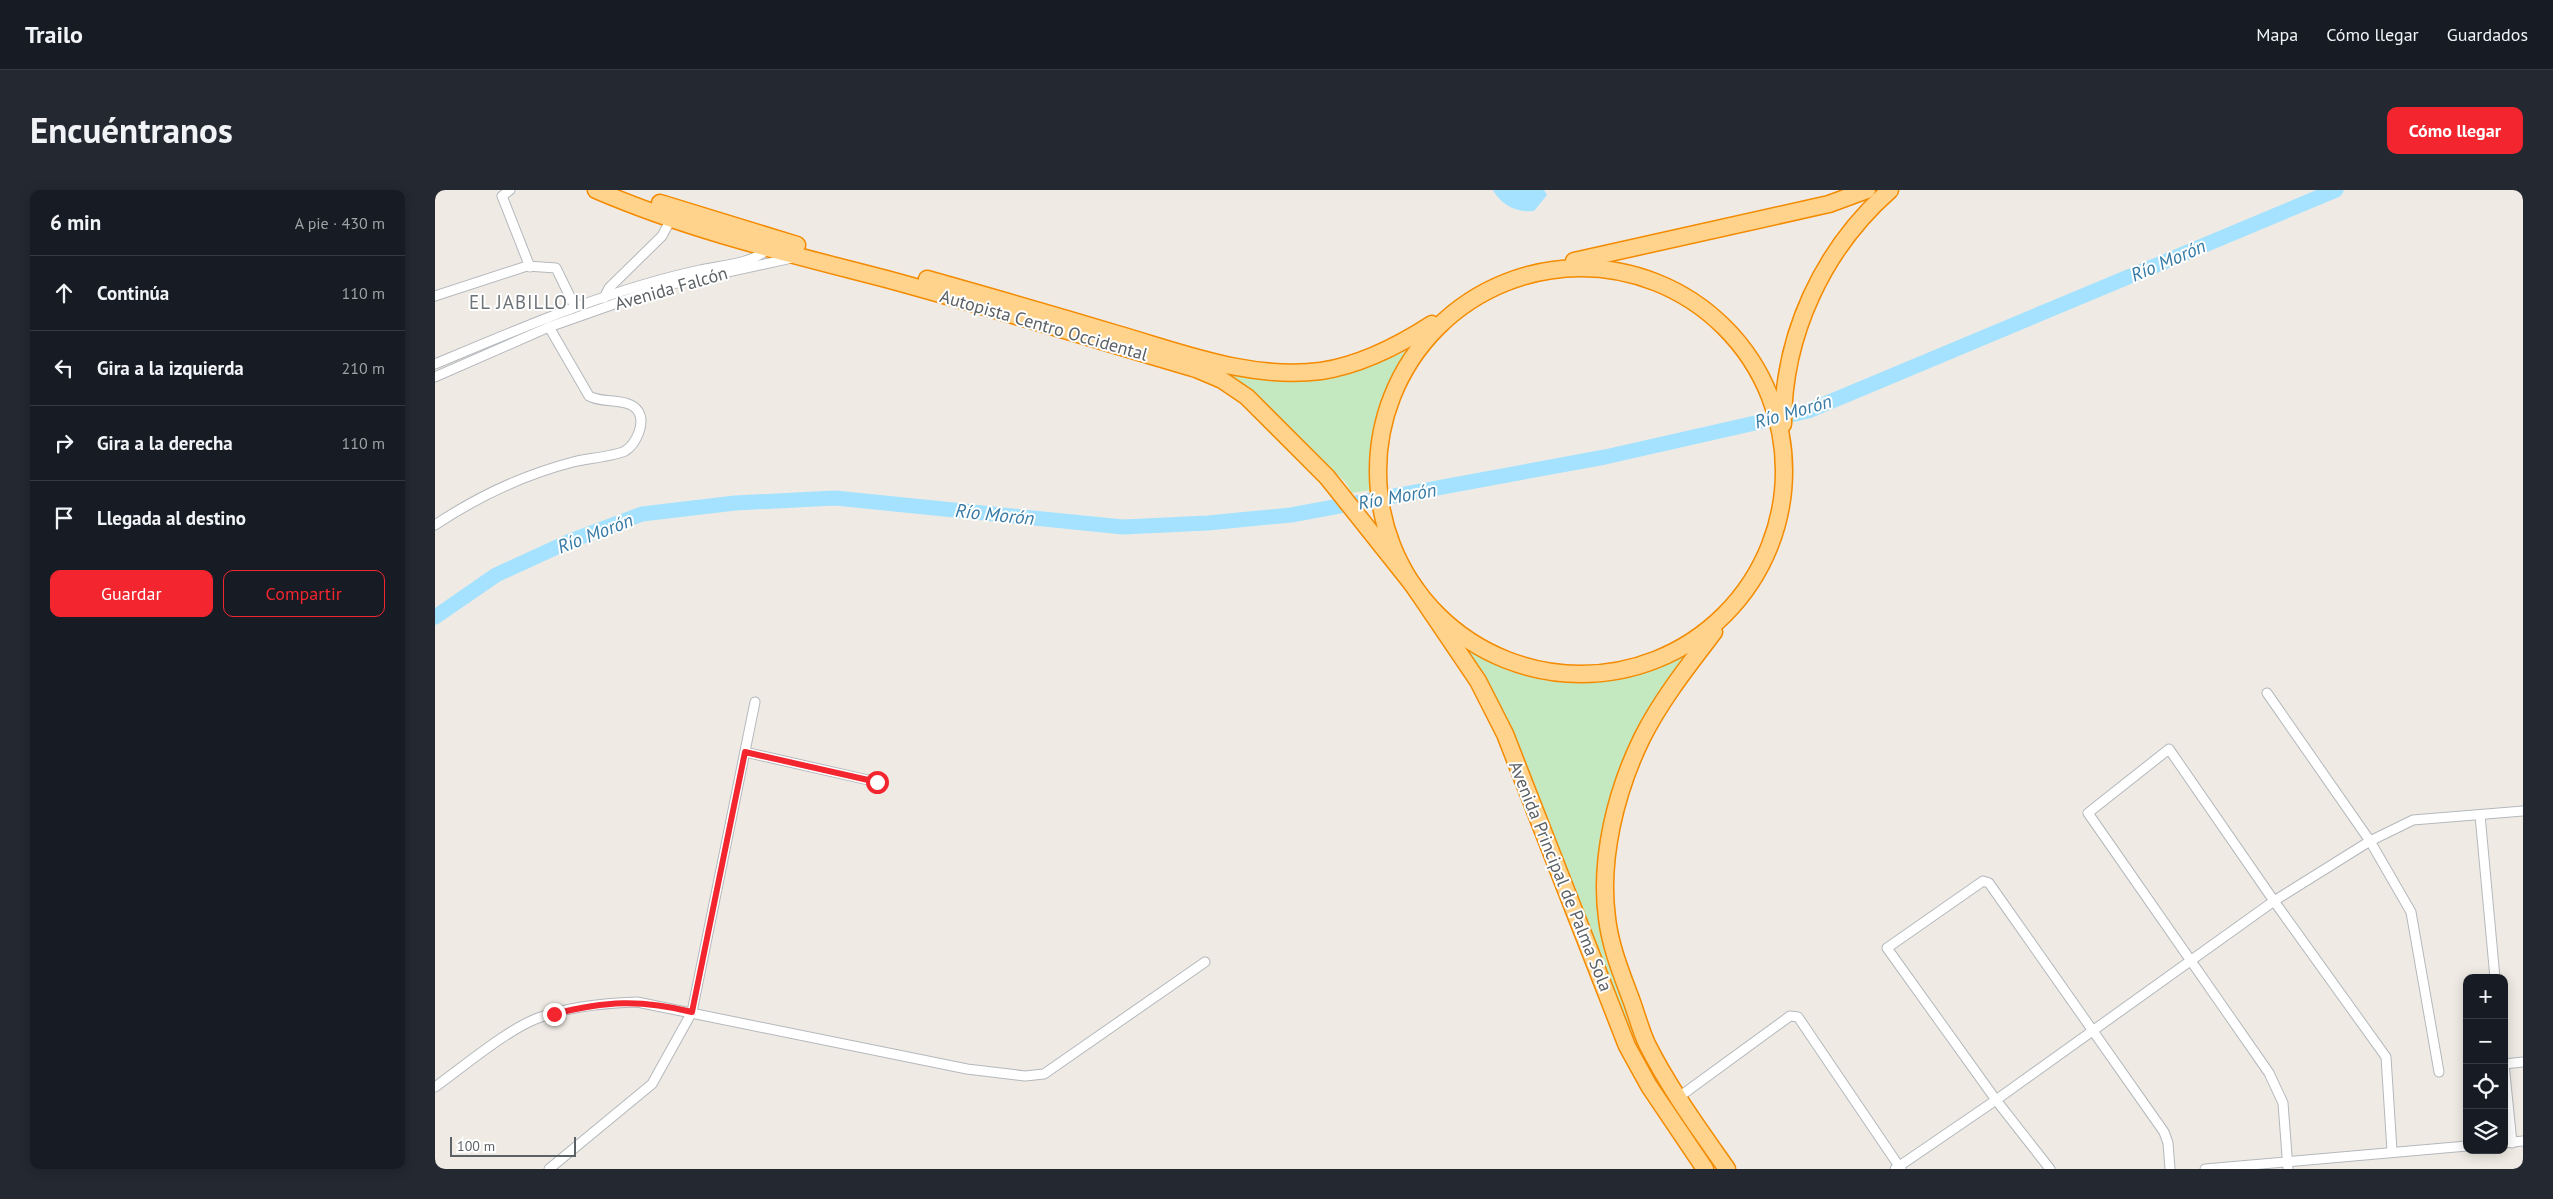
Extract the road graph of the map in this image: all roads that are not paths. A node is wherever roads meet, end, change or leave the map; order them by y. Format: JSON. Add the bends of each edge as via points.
{"nodes":[{"id":1,"x":510,"y":190,"type":"edge"},
{"id":2,"x":596,"y":190,"type":"edge"},
{"id":3,"x":626,"y":190,"type":"edge"},
{"id":4,"x":1867,"y":190,"type":"edge"},
{"id":5,"x":1890,"y":190,"type":"edge"},
{"id":6,"x":674,"y":214,"type":"junction"},
{"id":7,"x":773,"y":244,"type":"junction"},
{"id":8,"x":799,"y":257,"type":"junction"},
{"id":9,"x":530,"y":267,"type":"junction"},
{"id":10,"x":1533,"y":273,"type":"junction"},
{"id":11,"x":435,"y":296,"type":"edge"},
{"id":12,"x":604,"y":298,"type":"junction"},
{"id":13,"x":575,"y":307,"type":"junction"},
{"id":14,"x":1459,"y":307,"type":"junction"},
{"id":15,"x":549,"y":327,"type":"junction"},
{"id":16,"x":435,"y":364,"type":"edge"},
{"id":17,"x":435,"y":377,"type":"edge"},
{"id":18,"x":1779,"y":407,"type":"junction"},
{"id":19,"x":435,"y":524,"type":"edge"},
{"id":20,"x":1413,"y":585,"type":"junction"},
{"id":21,"x":1739,"y":600,"type":"junction"},
{"id":22,"x":2267,"y":693,"type":"dead end"},
{"id":23,"x":755,"y":702,"type":"dead end"},
{"id":24,"x":745,"y":752,"type":"junction"},
{"id":25,"x":877,"y":782,"type":"dead end"},
{"id":26,"x":2523,"y":811,"type":"edge"},
{"id":27,"x":2480,"y":815,"type":"junction"},
{"id":28,"x":2370,"y":841,"type":"junction"},
{"id":29,"x":2273,"y":901,"type":"junction"},
{"id":30,"x":2190,"y":960,"type":"junction"},
{"id":31,"x":1205,"y":962,"type":"dead end"},
{"id":32,"x":2495,"y":974,"type":"edge"},
{"id":33,"x":692,"y":1012,"type":"junction"},
{"id":34,"x":2093,"y":1030,"type":"junction"},
{"id":35,"x":2523,"y":1062,"type":"edge"},
{"id":36,"x":2508,"y":1064,"type":"edge"},
{"id":37,"x":2439,"y":1072,"type":"dead end"},
{"id":38,"x":435,"y":1087,"type":"edge"},
{"id":39,"x":1679,"y":1097,"type":"junction"},
{"id":40,"x":1996,"y":1100,"type":"junction"},
{"id":41,"x":2523,"y":1141,"type":"edge"},
{"id":42,"x":2508,"y":1143,"type":"edge"},
{"id":43,"x":2463,"y":1146,"type":"edge"},
{"id":44,"x":2392,"y":1151,"type":"junction"},
{"id":45,"x":2287,"y":1166,"type":"edge"},
{"id":46,"x":1899,"y":1168,"type":"edge"},
{"id":47,"x":549,"y":1169,"type":"edge"},
{"id":48,"x":1705,"y":1169,"type":"edge"},
{"id":49,"x":1727,"y":1169,"type":"edge"},
{"id":50,"x":2050,"y":1169,"type":"edge"},
{"id":51,"x":2170,"y":1169,"type":"edge"},
{"id":52,"x":2205,"y":1169,"type":"edge"}],
"edges":[{"from":1,"to":9,"type":"street","via":[[502,196]]},
{"from":2,"to":6,"type":"highway","name":"Autopista Centro Occidental"},
{"from":3,"to":6,"type":"highway","name":"Autopista Centro Occidental"},
{"from":4,"to":10,"type":"highway","via":[[1823,206],[1569,262]]},
{"from":5,"to":18,"type":"highway","via":[[1847,238],[1812,295],[1799,325]]},
{"from":6,"to":7,"type":"highway","name":"Autopista Centro Occidental"},
{"from":6,"to":12,"type":"street","via":[[662,236],[609,288]]},
{"from":7,"to":8,"type":"highway","name":"Autopista Centro Occidental"},
{"from":7,"to":12,"type":"street","name":"Avenida Falcón","via":[[758,257],[665,277]]},
{"from":7,"to":14,"type":"highway","name":"Autopista Centro Occidental","via":[[998,299],[1199,358],[1267,372],[1321,371],[1355,363],[1392,348]]},
{"from":8,"to":15,"type":"street","name":"Avenida Falcón","via":[[668,285]]},
{"from":8,"to":20,"type":"highway","name":"Autopista Centro Occidental","via":[[995,310],[1213,375],[1247,397],[1319,469]]},
{"from":9,"to":11,"type":"street"},
{"from":9,"to":13,"type":"street","via":[[556,268]]},
{"from":10,"to":14,"type":"highway","via":[[1495,287]]},
{"from":10,"to":18,"type":"highway","via":[[1565,268],[1606,270],[1646,279],[1677,292],[1711,315],[1739,344]]},
{"from":12,"to":13,"type":"street","name":"Avenida Falcón"},
{"from":13,"to":16,"type":"street","name":"Avenida Falcón"},
{"from":14,"to":20,"type":"highway","via":[[1424,341],[1397,382],[1382,428],[1378,461],[1384,520],[1397,556]]},
{"from":15,"to":17,"type":"street","name":"Avenida Falcón"},
{"from":15,"to":19,"type":"street","via":[[589,396],[637,409],[641,427],[634,440],[624,451],[572,462],[518,480],[467,504]]},
{"from":18,"to":21,"type":"highway","via":[[1784,489],[1777,529],[1765,559]]},
{"from":20,"to":21,"type":"highway","via":[[1446,622],[1486,650],[1532,668],[1573,673],[1613,671],[1661,658],[1703,634]]},
{"from":20,"to":48,"type":"highway","name":"Avenida Principal de Palma Sola","via":[[1494,710],[1627,1046],[1649,1086]]},
{"from":21,"to":39,"type":"highway","name":"Avenida Principal de Palma Sola","via":[[1669,693],[1642,738],[1621,792],[1608,858],[1605,888],[1607,920],[1619,964],[1647,1044]]},
{"from":22,"to":28,"type":"street"},
{"from":23,"to":24,"type":"street"},
{"from":24,"to":25,"type":"street"},
{"from":24,"to":33,"type":"street"},
{"from":26,"to":27,"type":"street"},
{"from":27,"to":28,"type":"street","via":[[2413,820]]},
{"from":27,"to":32,"type":"street"},
{"from":28,"to":29,"type":"street"},
{"from":28,"to":37,"type":"street","via":[[2411,912]]},
{"from":29,"to":30,"type":"street"},
{"from":29,"to":30,"type":"street","via":[[2169,750],[2088,813]]},
{"from":29,"to":44,"type":"street","via":[[2386,1057]]},
{"from":30,"to":34,"type":"street"},
{"from":30,"to":45,"type":"street","via":[[2269,1073],[2283,1103]]},
{"from":31,"to":33,"type":"street","via":[[1044,1074],[1025,1076],[967,1069]]},
{"from":33,"to":38,"type":"street","via":[[637,1002],[602,1004],[538,1018],[505,1037]]},
{"from":33,"to":47,"type":"street","via":[[652,1084]]},
{"from":34,"to":40,"type":"street"},
{"from":34,"to":40,"type":"street","via":[[1989,883],[1983,881],[1887,948]]},
{"from":34,"to":51,"type":"street","via":[[2164,1132]]},
{"from":35,"to":36,"type":"street"},
{"from":39,"to":46,"type":"street","via":[[1790,1016],[1798,1017]]},
{"from":39,"to":49,"type":"highway","name":"Avenida Principal de Palma Sola"},
{"from":40,"to":46,"type":"street"},
{"from":40,"to":50,"type":"street"},
{"from":41,"to":42,"type":"street"},
{"from":43,"to":44,"type":"street"},
{"from":44,"to":45,"type":"street"},
{"from":45,"to":52,"type":"street"}]}
